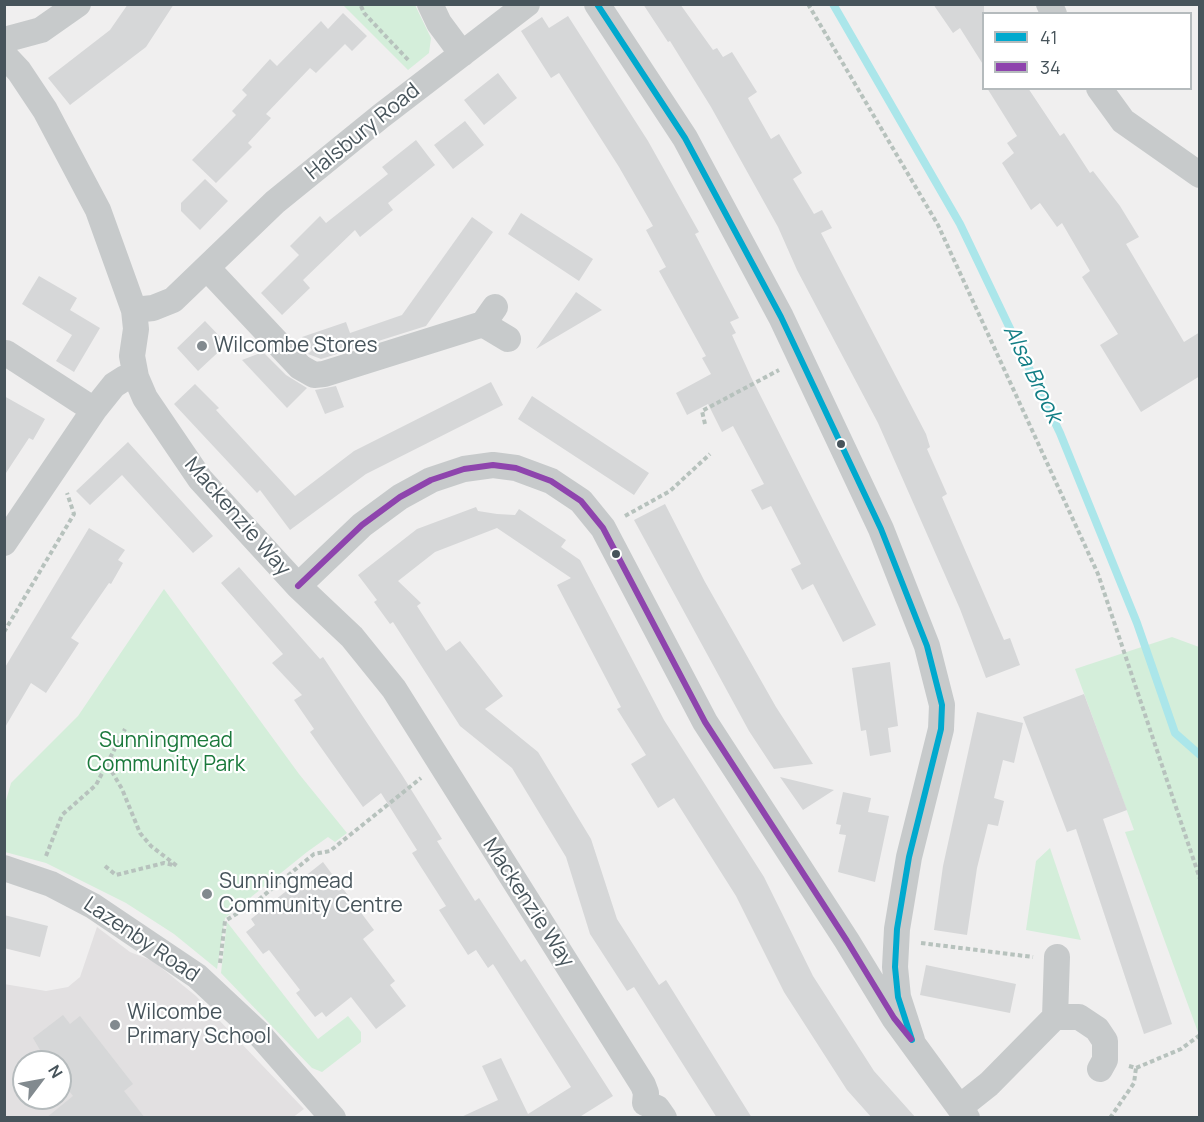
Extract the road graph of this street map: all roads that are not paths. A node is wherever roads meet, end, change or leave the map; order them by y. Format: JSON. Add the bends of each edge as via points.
{"nodes":[{"id":1,"x":78,"y":4,"type":"edge"},
{"id":2,"x":430,"y":4,"type":"edge"},
{"id":3,"x":527,"y":4,"type":"edge"},
{"id":4,"x":597,"y":4,"type":"edge"},
{"id":5,"x":4,"y":40,"type":"edge"},
{"id":6,"x":462,"y":54,"type":"junction"},
{"id":7,"x":4,"y":56,"type":"edge"},
{"id":8,"x":1100,"y":90,"type":"edge"},
{"id":9,"x":1200,"y":175,"type":"edge"},
{"id":10,"x":208,"y":269,"type":"junction"},
{"id":11,"x":134,"y":310,"type":"junction"},
{"id":12,"x":508,"y":339,"type":"dead end"},
{"id":13,"x":6,"y":353,"type":"dead end"},
{"id":14,"x":136,"y":377,"type":"junction"},
{"id":15,"x":94,"y":410,"type":"junction"},
{"id":16,"x":4,"y":543,"type":"edge"},
{"id":17,"x":298,"y":586,"type":"junction"},
{"id":18,"x":4,"y":868,"type":"edge"},
{"id":19,"x":897,"y":934,"type":"junction"},
{"id":20,"x":848,"y":941,"type":"junction"},
{"id":21,"x":1057,"y":960,"type":"road end"},
{"id":22,"x":1055,"y":1017,"type":"junction"},
{"id":23,"x":912,"y":1040,"type":"junction"},
{"id":24,"x":1102,"y":1065,"type":"road end"},
{"id":25,"x":963,"y":1112,"type":"edge"},
{"id":26,"x":645,"y":1113,"type":"edge"},
{"id":27,"x":333,"y":1118,"type":"edge"}],
"edges":[{"from":1,"to":5,"type":"street","via":[[41,30]]},
{"from":2,"to":6,"type":"street"},
{"from":3,"to":6,"type":"street","name":"Halsbury Road"},
{"from":4,"to":19,"type":"street","via":[[685,138],[801,359],[881,529],[914,607],[938,680],[941,729],[909,858]]},
{"from":6,"to":10,"type":"street","name":"Halsbury Road","via":[[275,202]]},
{"from":7,"to":11,"type":"street","name":"Mackenzie Way","via":[[29,86],[98,210]]},
{"from":8,"to":9,"type":"street","via":[[1123,121]]},
{"from":10,"to":11,"type":"street","name":"Halsbury Road","via":[[173,300]]},
{"from":10,"to":12,"type":"street","via":[[300,367],[314,375],[489,315]]},
{"from":11,"to":14,"type":"street","name":"Mackenzie Way","via":[[132,356]]},
{"from":13,"to":15,"type":"street"},
{"from":14,"to":15,"type":"street","via":[[114,385]]},
{"from":14,"to":17,"type":"street","name":"Mackenzie Way","via":[[150,406],[200,479]]},
{"from":15,"to":16,"type":"street"},
{"from":17,"to":20,"type":"street","via":[[362,525],[431,480],[493,465],[516,468],[551,481],[581,501],[603,528],[705,722]]},
{"from":17,"to":26,"type":"street","name":"Mackenzie Way","via":[[352,636],[394,689],[643,1085]]},
{"from":18,"to":27,"type":"street","name":"Lazenby Road","via":[[38,879],[110,916],[208,987],[259,1034]]},
{"from":19,"to":20,"type":"street","via":[[868,946]]},
{"from":19,"to":23,"type":"street","via":[[898,997]]},
{"from":20,"to":23,"type":"street","via":[[894,1018]]},
{"from":21,"to":22,"type":"street"},
{"from":22,"to":24,"type":"street","via":[[1079,1017],[1097,1029],[1105,1041]]},
{"from":22,"to":25,"type":"street"},
{"from":23,"to":25,"type":"street"}]}
